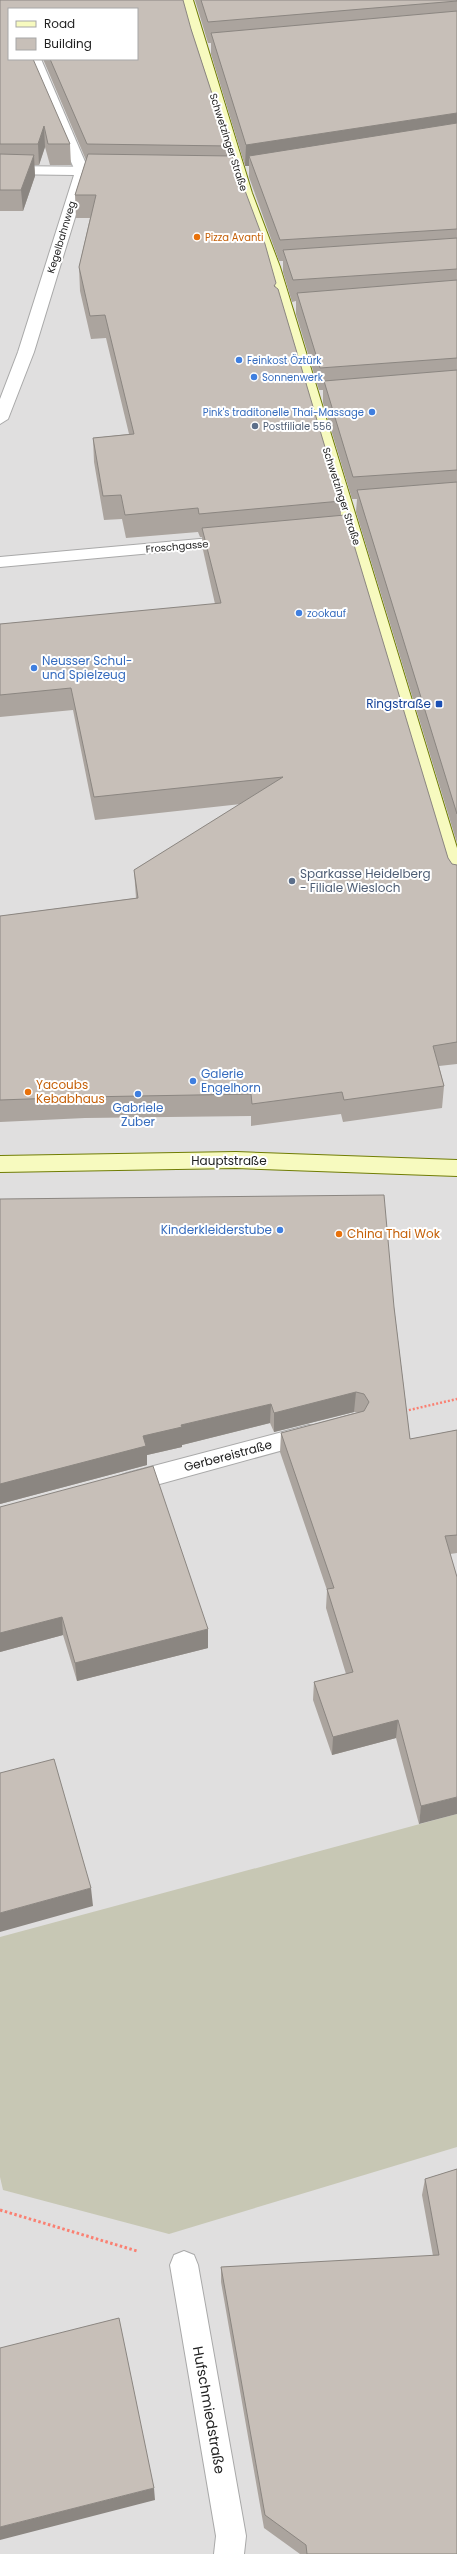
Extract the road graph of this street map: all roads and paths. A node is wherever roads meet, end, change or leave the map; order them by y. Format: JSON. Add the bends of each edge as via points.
{"nodes":[{"id":1,"x":186,"y":0,"type":"edge"},
{"id":2,"x":216,"y":48,"type":"edge"},
{"id":3,"x":200,"y":49,"type":"junction"},
{"id":4,"x":34,"y":60,"type":"edge"},
{"id":5,"x":0,"y":170,"type":"edge"},
{"id":6,"x":82,"y":171,"type":"junction"},
{"id":7,"x":127,"y":172,"type":"edge"},
{"id":8,"x":0,"y":419,"type":"edge"},
{"id":9,"x":251,"y":539,"type":"edge"},
{"id":10,"x":0,"y":562,"type":"edge"},
{"id":11,"x":457,"y":880,"type":"edge"},
{"id":12,"x":0,"y":1164,"type":"edge"},
{"id":13,"x":457,"y":1168,"type":"edge"},
{"id":14,"x":457,"y":1399,"type":"edge"},
{"id":15,"x":354,"y":1422,"type":"joint"},
{"id":16,"x":110,"y":1487,"type":"edge"},
{"id":17,"x":0,"y":2210,"type":"edge"},
{"id":18,"x":184,"y":2265,"type":"joint"},
{"id":19,"x":229,"y":2554,"type":"edge"}],
"edges":[{"from":1,"to":3,"type":"street","name":"Schwetzinger Straße"},
{"from":2,"to":3,"type":"street"},
{"from":3,"to":11,"type":"street","name":"Schwetzinger Straße","via":[[239,172],[280,266],[353,506],[346,531]]},
{"from":4,"to":6,"type":"street"},
{"from":5,"to":6,"type":"street"},
{"from":6,"to":7,"type":"street"},
{"from":6,"to":8,"type":"street","name":"Kegelbahnweg","via":[[26,352]]},
{"from":9,"to":10,"type":"street","name":"Froschgasse"},
{"from":12,"to":13,"type":"street","name":"Hauptstraße","via":[[236,1160]]},
{"from":14,"to":15,"type":"path"},
{"from":15,"to":16,"type":"street","name":"Gerbereistraße"},
{"from":17,"to":18,"type":"path"},
{"from":18,"to":19,"type":"street","name":"Hufschmiedstraße","via":[[231,2536]]}]}
